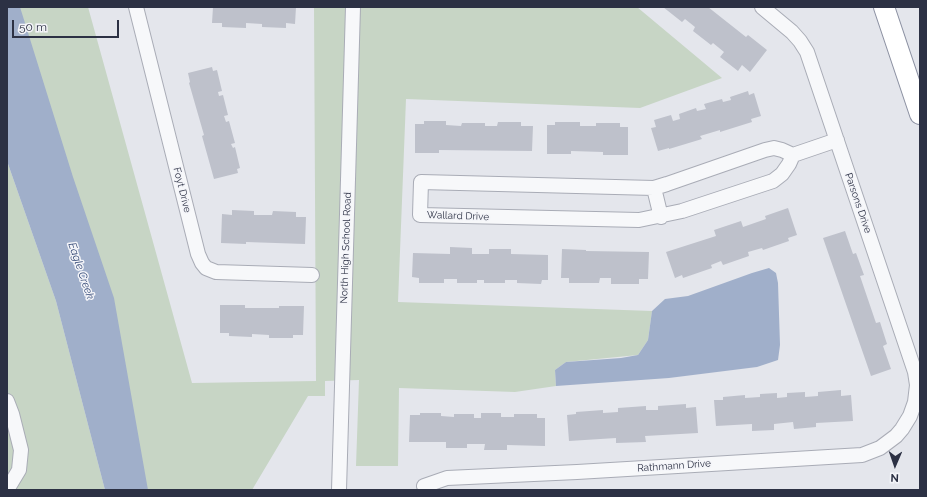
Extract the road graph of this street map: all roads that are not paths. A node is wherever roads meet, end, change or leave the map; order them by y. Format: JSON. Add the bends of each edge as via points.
{"nodes":[{"id":1,"x":136,"y":7,"type":"edge"},
{"id":2,"x":353,"y":7,"type":"edge"},
{"id":3,"x":762,"y":7,"type":"edge"},
{"id":4,"x":884,"y":7,"type":"edge"},
{"id":5,"x":920,"y":114,"type":"edge"},
{"id":6,"x":837,"y":140,"type":"junction"},
{"id":7,"x":793,"y":156,"type":"junction"},
{"id":8,"x":654,"y":188,"type":"junction"},
{"id":9,"x":661,"y":217,"type":"junction"},
{"id":10,"x":312,"y":275,"type":"dead end"},
{"id":11,"x":7,"y":401,"type":"edge"},
{"id":12,"x":910,"y":416,"type":"joint"},
{"id":13,"x":424,"y":486,"type":"dead end"},
{"id":14,"x":7,"y":490,"type":"edge"},
{"id":15,"x":338,"y":490,"type":"edge"}],
"edges":[{"from":1,"to":10,"type":"street","name":"Foyt Drive","via":[[202,263],[206,268],[216,272]]},
{"from":2,"to":15,"type":"street","name":"North High School Road"},
{"from":3,"to":6,"type":"street","name":"Parsons Drive","via":[[792,32],[807,52]]},
{"from":4,"to":5,"type":"highway"},
{"from":6,"to":7,"type":"street"},
{"from":6,"to":12,"type":"street","name":"Parsons Drive","via":[[915,372],[916,392]]},
{"from":7,"to":8,"type":"street","name":"Wallard Drive","via":[[774,148],[765,150]]},
{"from":7,"to":9,"type":"street","name":"Wallard Drive","via":[[782,174],[773,181]]},
{"from":8,"to":9,"type":"street"},
{"from":8,"to":9,"type":"street","name":"Wallard Drive","via":[[421,182],[420,215],[639,220]]},
{"from":11,"to":14,"type":"street","via":[[21,450],[19,470]]},
{"from":12,"to":13,"type":"street","name":"Rathmann Drive","via":[[896,436],[880,448],[862,455],[447,478]]}]}
